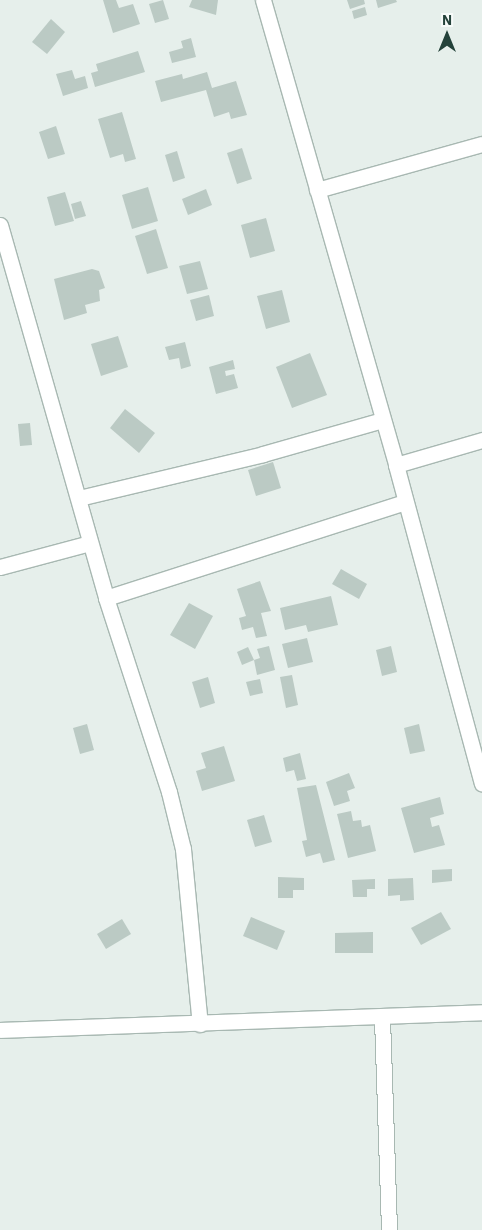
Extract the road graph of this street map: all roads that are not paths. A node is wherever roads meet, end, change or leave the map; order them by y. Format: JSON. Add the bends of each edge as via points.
{"nodes":[{"id":1,"x":263,"y":0,"type":"edge"},
{"id":2,"x":482,"y":144,"type":"edge"},
{"id":3,"x":317,"y":190,"type":"junction"},
{"id":4,"x":0,"y":225,"type":"edge"},
{"id":5,"x":382,"y":420,"type":"junction"},
{"id":6,"x":482,"y":440,"type":"edge"},
{"id":7,"x":396,"y":465,"type":"junction"},
{"id":8,"x":79,"y":498,"type":"junction"},
{"id":9,"x":405,"y":502,"type":"junction"},
{"id":10,"x":90,"y":542,"type":"junction"},
{"id":11,"x":0,"y":568,"type":"edge"},
{"id":12,"x":106,"y":598,"type":"junction"},
{"id":13,"x":476,"y":739,"type":"edge"},
{"id":14,"x":482,"y":784,"type":"edge"},
{"id":15,"x":482,"y":1012,"type":"edge"},
{"id":16,"x":382,"y":1018,"type":"junction"},
{"id":17,"x":200,"y":1024,"type":"junction"},
{"id":18,"x":0,"y":1030,"type":"edge"},
{"id":19,"x":389,"y":1230,"type":"edge"}],
"edges":[{"from":1,"to":3,"type":"street"},
{"from":2,"to":3,"type":"street"},
{"from":3,"to":5,"type":"street"},
{"from":4,"to":8,"type":"street"},
{"from":5,"to":7,"type":"street"},
{"from":5,"to":8,"type":"street","via":[[263,454]]},
{"from":6,"to":7,"type":"street"},
{"from":7,"to":9,"type":"street"},
{"from":8,"to":10,"type":"street"},
{"from":9,"to":12,"type":"street"},
{"from":9,"to":13,"type":"street"},
{"from":10,"to":11,"type":"street"},
{"from":10,"to":12,"type":"street"},
{"from":12,"to":17,"type":"street","via":[[169,792],[183,849]]},
{"from":13,"to":14,"type":"street"},
{"from":15,"to":16,"type":"street"},
{"from":16,"to":17,"type":"street"},
{"from":16,"to":19,"type":"street"},
{"from":17,"to":18,"type":"street"}]}
